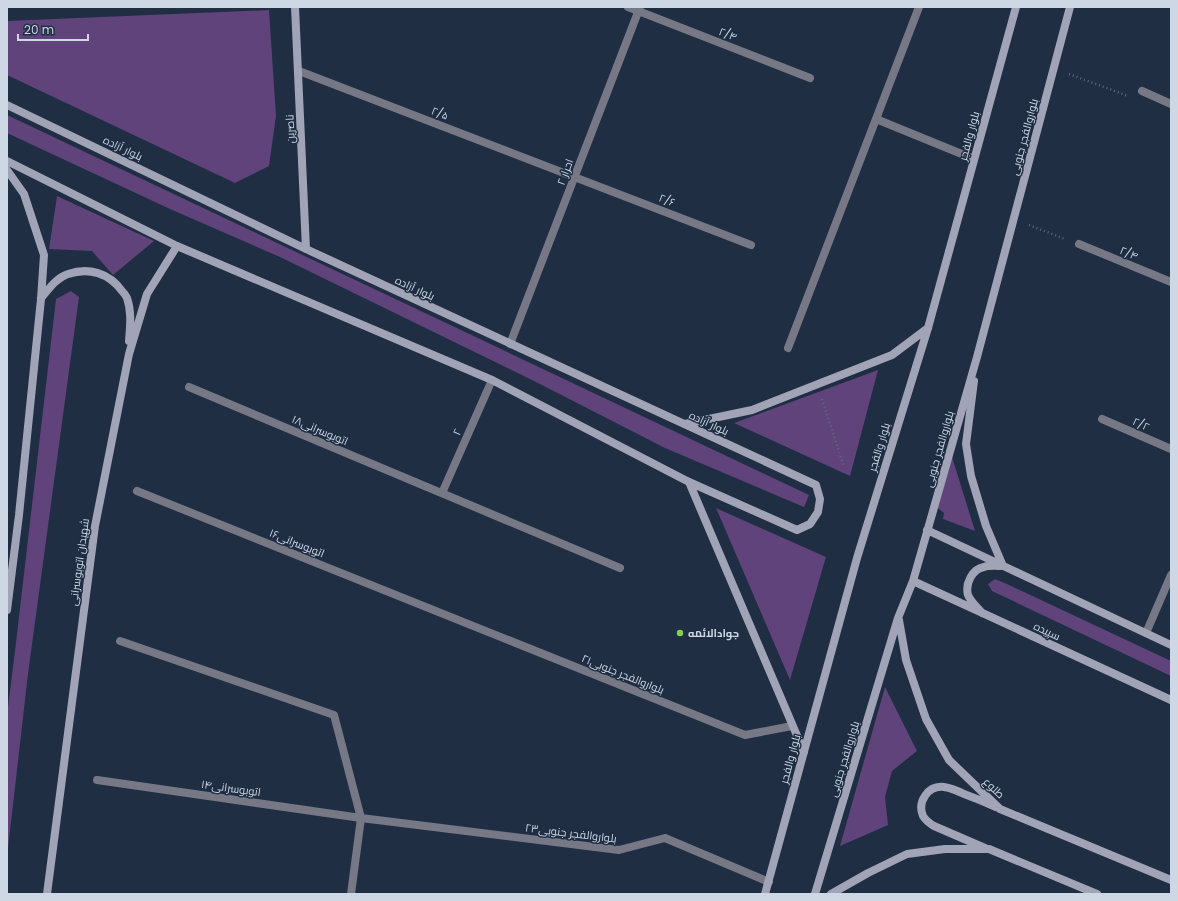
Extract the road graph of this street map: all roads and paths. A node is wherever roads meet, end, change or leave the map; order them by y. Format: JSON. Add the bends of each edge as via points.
{"nodes":[{"id":1,"x":295,"y":7,"type":"edge"},
{"id":2,"x":628,"y":7,"type":"edge"},
{"id":3,"x":919,"y":7,"type":"edge"},
{"id":4,"x":1016,"y":7,"type":"edge"},
{"id":5,"x":1070,"y":7,"type":"edge"},
{"id":6,"x":639,"y":9,"type":"edge"},
{"id":7,"x":1053,"y":69,"type":"junction"},
{"id":8,"x":299,"y":70,"type":"junction"},
{"id":9,"x":810,"y":78,"type":"dead end"},
{"id":10,"x":1142,"y":92,"type":"joint"},
{"id":11,"x":1171,"y":104,"type":"edge"},
{"id":12,"x":7,"y":105,"type":"edge"},
{"id":13,"x":876,"y":119,"type":"junction"},
{"id":14,"x":974,"y":159,"type":"junction"},
{"id":15,"x":7,"y":161,"type":"edge"},
{"id":16,"x":7,"y":170,"type":"edge"},
{"id":17,"x":574,"y":176,"type":"junction"},
{"id":18,"x":1013,"y":219,"type":"junction"},
{"id":19,"x":1079,"y":244,"type":"joint"},
{"id":20,"x":751,"y":245,"type":"dead end"},
{"id":21,"x":177,"y":246,"type":"junction"},
{"id":22,"x":306,"y":249,"type":"junction"},
{"id":23,"x":1171,"y":282,"type":"edge"},
{"id":24,"x":41,"y":299,"type":"junction"},
{"id":25,"x":928,"y":328,"type":"junction"},
{"id":26,"x":510,"y":344,"type":"junction"},
{"id":27,"x":788,"y":348,"type":"dead end"},
{"id":28,"x":129,"y":354,"type":"junction"},
{"id":29,"x":977,"y":357,"type":"junction"},
{"id":30,"x":492,"y":380,"type":"junction"},
{"id":31,"x":189,"y":387,"type":"dead end"},
{"id":32,"x":820,"y":395,"type":"dead end"},
{"id":33,"x":1102,"y":419,"type":"dead end"},
{"id":34,"x":685,"y":424,"type":"junction"},
{"id":35,"x":1171,"y":449,"type":"edge"},
{"id":36,"x":844,"y":466,"type":"dead end"},
{"id":37,"x":690,"y":482,"type":"junction"},
{"id":38,"x":138,"y":491,"type":"dead end"},
{"id":39,"x":442,"y":493,"type":"junction"},
{"id":40,"x":927,"y":530,"type":"junction"},
{"id":41,"x":1003,"y":566,"type":"junction"},
{"id":42,"x":620,"y":568,"type":"dead end"},
{"id":43,"x":1171,"y":575,"type":"edge"},
{"id":44,"x":913,"y":581,"type":"junction"},
{"id":45,"x":7,"y":610,"type":"edge"},
{"id":46,"x":982,"y":613,"type":"junction"},
{"id":47,"x":449,"y":616,"type":"joint"},
{"id":48,"x":898,"y":618,"type":"junction"},
{"id":49,"x":1146,"y":633,"type":"junction"},
{"id":50,"x":120,"y":641,"type":"dead end"},
{"id":51,"x":1171,"y":644,"type":"edge"},
{"id":52,"x":1171,"y":700,"type":"edge"},
{"id":53,"x":792,"y":726,"type":"junction"},
{"id":54,"x":804,"y":752,"type":"junction"},
{"id":55,"x":98,"y":780,"type":"dead end"},
{"id":56,"x":1000,"y":809,"type":"junction"},
{"id":57,"x":361,"y":818,"type":"junction"},
{"id":58,"x":989,"y":849,"type":"junction"},
{"id":59,"x":1171,"y":880,"type":"edge"},
{"id":60,"x":769,"y":882,"type":"junction"},
{"id":61,"x":47,"y":894,"type":"edge"},
{"id":62,"x":351,"y":894,"type":"edge"},
{"id":63,"x":765,"y":894,"type":"edge"},
{"id":64,"x":815,"y":894,"type":"edge"},
{"id":65,"x":831,"y":894,"type":"edge"},
{"id":66,"x":1097,"y":894,"type":"edge"}],
"edges":[{"from":1,"to":8,"type":"main road","name":"ناصرین"},
{"from":2,"to":6,"type":"street","name":"۲/۴"},
{"from":3,"to":13,"type":"street"},
{"from":4,"to":14,"type":"main road","name":"بلوار والفجر"},
{"from":5,"to":7,"type":"main road","name":"بلواروالفجر جنوبی"},
{"from":6,"to":9,"type":"street","name":"۲/۴"},
{"from":6,"to":17,"type":"street","name":"۲ احرار"},
{"from":7,"to":10,"type":"path","via":[[1138,100]]},
{"from":7,"to":18,"type":"main road","name":"بلواروالفجر جنوبی"},
{"from":8,"to":17,"type":"street","name":"۲/۵"},
{"from":8,"to":22,"type":"main road","name":"ناصرین"},
{"from":10,"to":11,"type":"street"},
{"from":12,"to":22,"type":"main road","name":"بلوار آزاده"},
{"from":13,"to":14,"type":"street"},
{"from":13,"to":27,"type":"street"},
{"from":14,"to":25,"type":"main road","name":"بلوار والفجر"},
{"from":15,"to":21,"type":"main road"},
{"from":16,"to":24,"type":"main road","via":[[24,194],[44,255]]},
{"from":17,"to":20,"type":"street","name":"۲/۶"},
{"from":17,"to":26,"type":"street","name":"۲ احرار"},
{"from":18,"to":19,"type":"path"},
{"from":18,"to":29,"type":"main road","name":"بلواروالفجر جنوبی"},
{"from":19,"to":23,"type":"street","name":"۲/۴"},
{"from":21,"to":28,"type":"main road","name":"شهیدان اتوبوسرانی","via":[[147,294]]},
{"from":21,"to":30,"type":"main road"},
{"from":22,"to":26,"type":"main road","name":"بلوار آزاده"},
{"from":24,"to":28,"type":"main road","via":[[52,284],[67,274],[84,270],[102,274],[117,283],[127,297],[131,315]]},
{"from":24,"to":45,"type":"main road"},
{"from":25,"to":34,"type":"main road","via":[[892,355],[752,410]]},
{"from":25,"to":54,"type":"main road","name":"بلوار والفجر","via":[[857,558]]},
{"from":26,"to":34,"type":"main road","name":"بلوار آزاده"},
{"from":28,"to":61,"type":"main road","name":"شهیدان اتوبوسرانی","via":[[95,526]]},
{"from":29,"to":40,"type":"main road","name":"بلواروالفجر جنوبی"},
{"from":29,"to":41,"type":"main road","via":[[966,444],[971,476],[986,526]]},
{"from":30,"to":37,"type":"main road"},
{"from":30,"to":39,"type":"street","name":"۲"},
{"from":31,"to":39,"type":"street","name":"اتوبوسرانی۱۸"},
{"from":32,"to":36,"type":"path"},
{"from":33,"to":35,"type":"street","name":"۲/۲"},
{"from":34,"to":37,"type":"main road","name":"بلوار آزاده","via":[[816,485],[820,499],[818,512],[810,524],[797,530]]},
{"from":37,"to":53,"type":"main road"},
{"from":38,"to":47,"type":"street","name":"اتوبوسرانی۱۶"},
{"from":39,"to":42,"type":"street","name":"اتوبوسرانی۱۸"},
{"from":40,"to":41,"type":"main road"},
{"from":40,"to":44,"type":"main road","name":"بلواروالفجر جنوبی"},
{"from":41,"to":46,"type":"main road","via":[[983,567],[972,574],[968,583],[968,594]]},
{"from":41,"to":49,"type":"main road"},
{"from":43,"to":49,"type":"street"},
{"from":44,"to":46,"type":"main road","name":"سپیده"},
{"from":44,"to":48,"type":"main road","name":"بلواروالفجر جنوبی"},
{"from":46,"to":52,"type":"main road","name":"سپیده"},
{"from":47,"to":53,"type":"street","name":"بلواروالفجر جنوبی۲۱","via":[[745,735]]},
{"from":48,"to":56,"type":"main road","name":"طلوع","via":[[906,660],[926,719],[949,760]]},
{"from":48,"to":64,"type":"main road","name":"بلواروالفجر جنوبی"},
{"from":49,"to":51,"type":"main road"},
{"from":50,"to":57,"type":"street","via":[[334,714]]},
{"from":53,"to":54,"type":"main road"},
{"from":54,"to":60,"type":"main road","name":"بلوار والفجر"},
{"from":55,"to":57,"type":"street","name":"اتوبوسرانی۱۴"},
{"from":56,"to":58,"type":"main road","via":[[942,786],[927,792],[923,799],[921,807],[927,822]]},
{"from":56,"to":59,"type":"main road","name":"طلوع"},
{"from":57,"to":60,"type":"street","name":"بلواروالفجر جنوبی۲۳","via":[[619,850],[665,838]]},
{"from":57,"to":62,"type":"street"},
{"from":58,"to":65,"type":"main road","via":[[945,849],[907,854]]},
{"from":58,"to":66,"type":"main road"},
{"from":60,"to":63,"type":"main road","name":"بلوار والفجر"}]}
